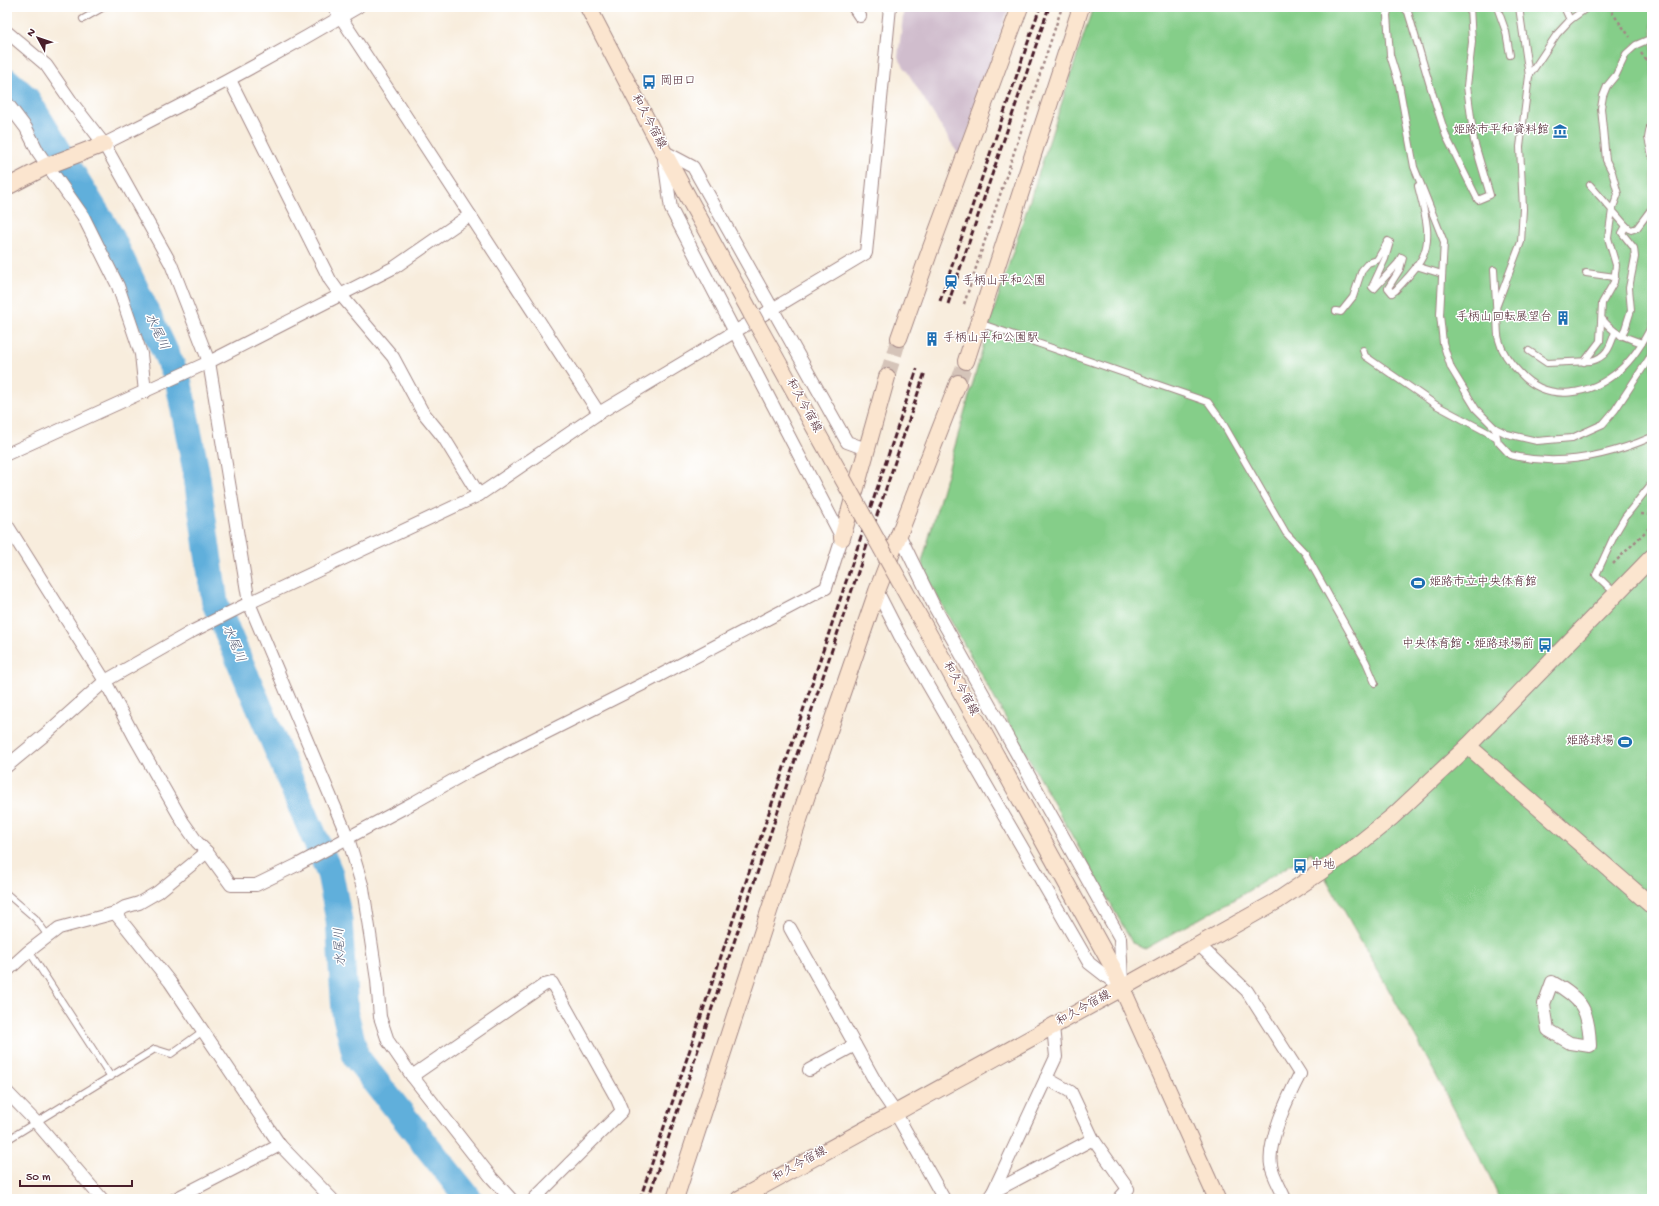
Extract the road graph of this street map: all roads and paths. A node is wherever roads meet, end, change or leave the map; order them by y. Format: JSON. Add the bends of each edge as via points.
{"nodes":[{"id":1,"x":104,"y":7,"type":"edge"},
{"id":2,"x":334,"y":7,"type":"edge"},
{"id":3,"x":358,"y":7,"type":"edge"},
{"id":4,"x":588,"y":7,"type":"edge"},
{"id":5,"x":890,"y":7,"type":"edge"},
{"id":6,"x":1020,"y":7,"type":"edge"},
{"id":7,"x":1062,"y":7,"type":"edge"},
{"id":8,"x":1081,"y":7,"type":"edge"},
{"id":9,"x":1389,"y":7,"type":"edge"},
{"id":10,"x":1403,"y":7,"type":"edge"},
{"id":11,"x":1470,"y":7,"type":"edge"},
{"id":12,"x":1497,"y":7,"type":"edge"},
{"id":13,"x":1518,"y":7,"type":"edge"},
{"id":14,"x":1564,"y":7,"type":"edge"},
{"id":15,"x":1588,"y":7,"type":"edge"},
{"id":16,"x":340,"y":18,"type":"junction"},
{"id":17,"x":83,"y":19,"type":"dead end"},
{"id":18,"x":1570,"y":20,"type":"junction"},
{"id":19,"x":7,"y":32,"type":"edge"},
{"id":20,"x":1652,"y":38,"type":"edge"},
{"id":21,"x":1510,"y":55,"type":"dead end"},
{"id":22,"x":1529,"y":76,"type":"junction"},
{"id":23,"x":230,"y":80,"type":"junction"},
{"id":24,"x":7,"y":103,"type":"edge"},
{"id":25,"x":1652,"y":116,"type":"edge"},
{"id":26,"x":104,"y":144,"type":"junction"},
{"id":27,"x":663,"y":151,"type":"junction"},
{"id":28,"x":1652,"y":156,"type":"edge"},
{"id":29,"x":47,"y":166,"type":"junction"},
{"id":30,"x":1414,"y":167,"type":"junction"},
{"id":31,"x":1590,"y":185,"type":"dead end"},
{"id":32,"x":7,"y":187,"type":"edge"},
{"id":33,"x":1652,"y":208,"type":"edge"},
{"id":34,"x":1612,"y":210,"type":"junction"},
{"id":35,"x":470,"y":215,"type":"junction"},
{"id":36,"x":1626,"y":226,"type":"junction"},
{"id":37,"x":1416,"y":266,"type":"junction"},
{"id":38,"x":1494,"y":270,"type":"dead end"},
{"id":39,"x":1586,"y":273,"type":"dead end"},
{"id":40,"x":1442,"y":274,"type":"junction"},
{"id":41,"x":1615,"y":277,"type":"junction"},
{"id":42,"x":340,"y":294,"type":"junction"},
{"id":43,"x":964,"y":304,"type":"dead end"},
{"id":44,"x":1497,"y":305,"type":"junction"},
{"id":45,"x":772,"y":310,"type":"junction"},
{"id":46,"x":1336,"y":311,"type":"dead end"},
{"id":47,"x":1602,"y":319,"type":"junction"},
{"id":48,"x":983,"y":325,"type":"junction"},
{"id":49,"x":1652,"y":325,"type":"edge"},
{"id":50,"x":734,"y":332,"type":"junction"},
{"id":51,"x":1618,"y":334,"type":"junction"},
{"id":52,"x":899,"y":338,"type":"tunnel mouth"},
{"id":53,"x":1642,"y":343,"type":"junction"},
{"id":54,"x":1363,"y":350,"type":"dead end"},
{"id":55,"x":1529,"y":351,"type":"dead end"},
{"id":56,"x":1652,"y":354,"type":"edge"},
{"id":57,"x":966,"y":361,"type":"tunnel mouth"},
{"id":58,"x":209,"y":362,"type":"junction"},
{"id":59,"x":1584,"y":362,"type":"junction"},
{"id":60,"x":887,"y":377,"type":"tunnel mouth"},
{"id":61,"x":958,"y":383,"type":"tunnel mouth"},
{"id":62,"x":145,"y":392,"type":"junction"},
{"id":63,"x":599,"y":413,"type":"junction"},
{"id":64,"x":1495,"y":428,"type":"junction"},
{"id":65,"x":1496,"y":437,"type":"junction"},
{"id":66,"x":1652,"y":437,"type":"edge"},
{"id":67,"x":866,"y":449,"type":"junction"},
{"id":68,"x":7,"y":454,"type":"edge"},
{"id":69,"x":1652,"y":483,"type":"edge"},
{"id":70,"x":479,"y":495,"type":"junction"},
{"id":71,"x":1637,"y":513,"type":"dead end"},
{"id":72,"x":1652,"y":515,"type":"edge"},
{"id":73,"x":7,"y":525,"type":"edge"},
{"id":74,"x":1652,"y":525,"type":"edge"},
{"id":75,"x":899,"y":534,"type":"junction"},
{"id":76,"x":842,"y":538,"type":"junction"},
{"id":77,"x":1652,"y":557,"type":"edge"},
{"id":78,"x":1599,"y":579,"type":"junction"},
{"id":79,"x":877,"y":591,"type":"junction"},
{"id":80,"x":1616,"y":594,"type":"junction"},
{"id":81,"x":249,"y":604,"type":"junction"},
{"id":82,"x":105,"y":681,"type":"junction"},
{"id":83,"x":1375,"y":683,"type":"dead end"},
{"id":84,"x":1468,"y":746,"type":"junction"},
{"id":85,"x":7,"y":766,"type":"edge"},
{"id":86,"x":348,"y":838,"type":"junction"},
{"id":87,"x":207,"y":852,"type":"junction"},
{"id":88,"x":7,"y":894,"type":"edge"},
{"id":89,"x":1652,"y":906,"type":"edge"},
{"id":90,"x":114,"y":913,"type":"junction"},
{"id":91,"x":790,"y":928,"type":"dead end"},
{"id":92,"x":48,"y":936,"type":"junction"},
{"id":93,"x":1199,"y":945,"type":"junction"},
{"id":94,"x":29,"y":951,"type":"junction"},
{"id":95,"x":7,"y":971,"type":"edge"},
{"id":96,"x":1122,"y":988,"type":"junction"},
{"id":97,"x":1053,"y":1026,"type":"junction"},
{"id":98,"x":203,"y":1031,"type":"junction"},
{"id":99,"x":855,"y":1045,"type":"junction"},
{"id":100,"x":1590,"y":1046,"type":"joint"},
{"id":101,"x":809,"y":1070,"type":"dead end"},
{"id":102,"x":412,"y":1076,"type":"junction"},
{"id":103,"x":111,"y":1077,"type":"junction"},
{"id":104,"x":1046,"y":1078,"type":"junction"},
{"id":105,"x":7,"y":1092,"type":"edge"},
{"id":106,"x":895,"y":1112,"type":"junction"},
{"id":107,"x":36,"y":1122,"type":"junction"},
{"id":108,"x":1093,"y":1139,"type":"junction"},
{"id":109,"x":7,"y":1140,"type":"edge"},
{"id":110,"x":280,"y":1145,"type":"junction"},
{"id":111,"x":990,"y":1196,"type":"edge"},
{"id":112,"x":102,"y":1199,"type":"edge"},
{"id":113,"x":175,"y":1199,"type":"edge"},
{"id":114,"x":332,"y":1199,"type":"edge"},
{"id":115,"x":511,"y":1199,"type":"edge"},
{"id":116,"x":534,"y":1199,"type":"edge"},
{"id":117,"x":675,"y":1199,"type":"edge"},
{"id":118,"x":739,"y":1199,"type":"edge"},
{"id":119,"x":944,"y":1199,"type":"edge"},
{"id":120,"x":1119,"y":1199,"type":"edge"},
{"id":121,"x":1217,"y":1199,"type":"edge"},
{"id":122,"x":1285,"y":1199,"type":"edge"}],
"edges":[{"from":1,"to":17,"type":"lane"},
{"from":2,"to":16,"type":"street"},
{"from":3,"to":16,"type":"street"},
{"from":4,"to":27,"type":"street","name":"和久今宿線"},
{"from":5,"to":45,"type":"street","via":[[866,253]]},
{"from":6,"to":52,"type":"street"},
{"from":7,"to":43,"type":"path"},
{"from":8,"to":48,"type":"street"},
{"from":9,"to":30,"type":"lane","via":[[1387,15],[1390,55],[1399,84]]},
{"from":10,"to":11,"type":"lane","via":[[1408,12],[1446,136],[1478,200],[1490,195],[1474,140],[1467,86],[1472,42]]},
{"from":12,"to":21,"type":"lane","via":[[1506,32]]},
{"from":13,"to":22,"type":"lane"},
{"from":14,"to":18,"type":"lane"},
{"from":15,"to":18,"type":"lane"},
{"from":16,"to":23,"type":"street"},
{"from":16,"to":35,"type":"street"},
{"from":18,"to":22,"type":"lane","via":[[1557,34]]},
{"from":19,"to":26,"type":"street","via":[[46,65]]},
{"from":20,"to":34,"type":"lane","via":[[1636,45],[1626,54],[1603,96],[1601,108],[1606,160],[1618,194]]},
{"from":22,"to":44,"type":"lane","via":[[1520,147],[1523,209],[1521,242]]},
{"from":23,"to":26,"type":"street"},
{"from":23,"to":42,"type":"street","via":[[330,280]]},
{"from":24,"to":29,"type":"street","via":[[26,128]]},
{"from":25,"to":28,"type":"lane","via":[[1648,138]]},
{"from":26,"to":29,"type":"street"},
{"from":26,"to":58,"type":"street","via":[[171,264]]},
{"from":27,"to":45,"type":"street","via":[[693,167]]},
{"from":27,"to":50,"type":"street","via":[[671,209]]},
{"from":27,"to":96,"type":"street","name":"和久今宿線","bridge":true,"via":[[998,757]]},
{"from":29,"to":32,"type":"street"},
{"from":29,"to":62,"type":"street","via":[[83,216],[118,286],[141,354]]},
{"from":30,"to":37,"type":"lane","via":[[1428,237],[1423,255]]},
{"from":30,"to":40,"type":"lane","via":[[1444,242]]},
{"from":31,"to":34,"type":"lane"},
{"from":33,"to":36,"type":"lane","via":[[1637,228],[1631,230]]},
{"from":34,"to":36,"type":"lane"},
{"from":34,"to":41,"type":"lane","via":[[1608,238],[1614,258]]},
{"from":35,"to":42,"type":"street","via":[[395,267]]},
{"from":35,"to":63,"type":"street"},
{"from":36,"to":51,"type":"lane","via":[[1622,233],[1634,248],[1635,257],[1629,284],[1630,310],[1625,329]]},
{"from":37,"to":40,"type":"lane"},
{"from":37,"to":46,"type":"lane","via":[[1392,292],[1388,288],[1400,269],[1403,258],[1401,257],[1374,289],[1372,287],[1385,259],[1390,242],[1388,241],[1376,260],[1368,263],[1362,270],[1353,297],[1341,312]]},
{"from":38,"to":44,"type":"lane"},
{"from":39,"to":41,"type":"lane"},
{"from":40,"to":64,"type":"lane","via":[[1440,315],[1443,343],[1450,368],[1476,409]]},
{"from":41,"to":47,"type":"lane","via":[[1602,303]]},
{"from":42,"to":58,"type":"street"},
{"from":42,"to":70,"type":"street","via":[[393,357],[422,411],[444,438]]},
{"from":44,"to":53,"type":"lane","via":[[1498,340],[1509,362],[1527,381],[1550,393],[1588,389],[1605,381],[1621,369]]},
{"from":45,"to":50,"type":"street"},
{"from":45,"to":67,"type":"street","via":[[847,442]]},
{"from":47,"to":51,"type":"lane"},
{"from":47,"to":59,"type":"lane","via":[[1600,341]]},
{"from":48,"to":57,"type":"street"},
{"from":48,"to":83,"type":"lane","via":[[1208,402],[1286,533],[1305,553],[1366,662]]},
{"from":49,"to":53,"type":"lane"},
{"from":50,"to":63,"type":"street"},
{"from":50,"to":76,"type":"street"},
{"from":51,"to":53,"type":"lane"},
{"from":51,"to":59,"type":"lane","via":[[1605,354],[1597,360]]},
{"from":54,"to":65,"type":"lane","via":[[1365,356],[1436,405]]},
{"from":55,"to":59,"type":"lane","via":[[1547,363]]},
{"from":56,"to":64,"type":"lane","via":[[1603,424],[1572,438],[1537,441],[1507,434]]},
{"from":58,"to":62,"type":"street"},
{"from":58,"to":81,"type":"street"},
{"from":60,"to":67,"type":"street"},
{"from":61,"to":75,"type":"street"},
{"from":62,"to":68,"type":"street"},
{"from":63,"to":70,"type":"street"},
{"from":64,"to":65,"type":"lane"},
{"from":65,"to":66,"type":"lane","via":[[1510,455],[1550,461],[1591,456]]},
{"from":67,"to":76,"type":"street"},
{"from":69,"to":78,"type":"lane","via":[[1625,516],[1615,534],[1596,575]]},
{"from":70,"to":81,"type":"street"},
{"from":71,"to":72,"type":"path"},
{"from":73,"to":82,"type":"street"},
{"from":74,"to":78,"type":"path"},
{"from":75,"to":79,"type":"street"},
{"from":75,"to":96,"type":"street","via":[[934,606],[1120,938]]},
{"from":76,"to":86,"type":"street","via":[[826,588],[466,773]]},
{"from":77,"to":80,"type":"street"},
{"from":78,"to":80,"type":"lane"},
{"from":79,"to":96,"type":"street","via":[[900,636],[1089,963]]},
{"from":79,"to":117,"type":"street","via":[[810,786]]},
{"from":80,"to":84,"type":"street"},
{"from":81,"to":82,"type":"street","via":[[194,631]]},
{"from":81,"to":86,"type":"street"},
{"from":82,"to":85,"type":"street"},
{"from":82,"to":87,"type":"street","via":[[183,822]]},
{"from":84,"to":89,"type":"street"},
{"from":84,"to":93,"type":"street","via":[[1350,851],[1277,901]]},
{"from":86,"to":87,"type":"street","via":[[256,885],[231,885]]},
{"from":86,"to":102,"type":"street","via":[[364,888],[380,1017],[388,1041]]},
{"from":87,"to":90,"type":"street","via":[[158,892]]},
{"from":88,"to":92,"type":"lane","via":[[35,918]]},
{"from":90,"to":92,"type":"street","via":[[59,928]]},
{"from":90,"to":98,"type":"street","via":[[170,982]]},
{"from":91,"to":99,"type":"street"},
{"from":92,"to":94,"type":"street"},
{"from":93,"to":96,"type":"street"},
{"from":93,"to":122,"type":"street","via":[[1247,991],[1300,1074],[1278,1124],[1272,1148],[1271,1165]]},
{"from":94,"to":95,"type":"street"},
{"from":94,"to":103,"type":"lane"},
{"from":96,"to":97,"type":"street","name":"和久今宿線"},
{"from":96,"to":121,"type":"street"},
{"from":97,"to":104,"type":"street","via":[[1056,1057]]},
{"from":97,"to":106,"type":"street","name":"和久今宿線"},
{"from":98,"to":103,"type":"lane","via":[[170,1054],[154,1049]]},
{"from":98,"to":110,"type":"street"},
{"from":99,"to":101,"type":"street"},
{"from":99,"to":106,"type":"street"},
{"from":100,"to":100,"type":"street","via":[[1570,1043],[1548,1030],[1544,1004],[1552,982],[1570,992],[1582,1007],[1590,1025]]},
{"from":102,"to":115,"type":"street"},
{"from":102,"to":116,"type":"street","via":[[552,983],[622,1111]]},
{"from":103,"to":107,"type":"lane"},
{"from":104,"to":108,"type":"street","via":[[1071,1092]]},
{"from":104,"to":111,"type":"street"},
{"from":105,"to":107,"type":"street"},
{"from":106,"to":118,"type":"street","name":"和久今宿線"},
{"from":106,"to":119,"type":"street"},
{"from":107,"to":109,"type":"lane"},
{"from":107,"to":112,"type":"street"},
{"from":108,"to":111,"type":"street"},
{"from":108,"to":120,"type":"street","via":[[1128,1188]]},
{"from":110,"to":113,"type":"street"},
{"from":110,"to":114,"type":"street"}]}
